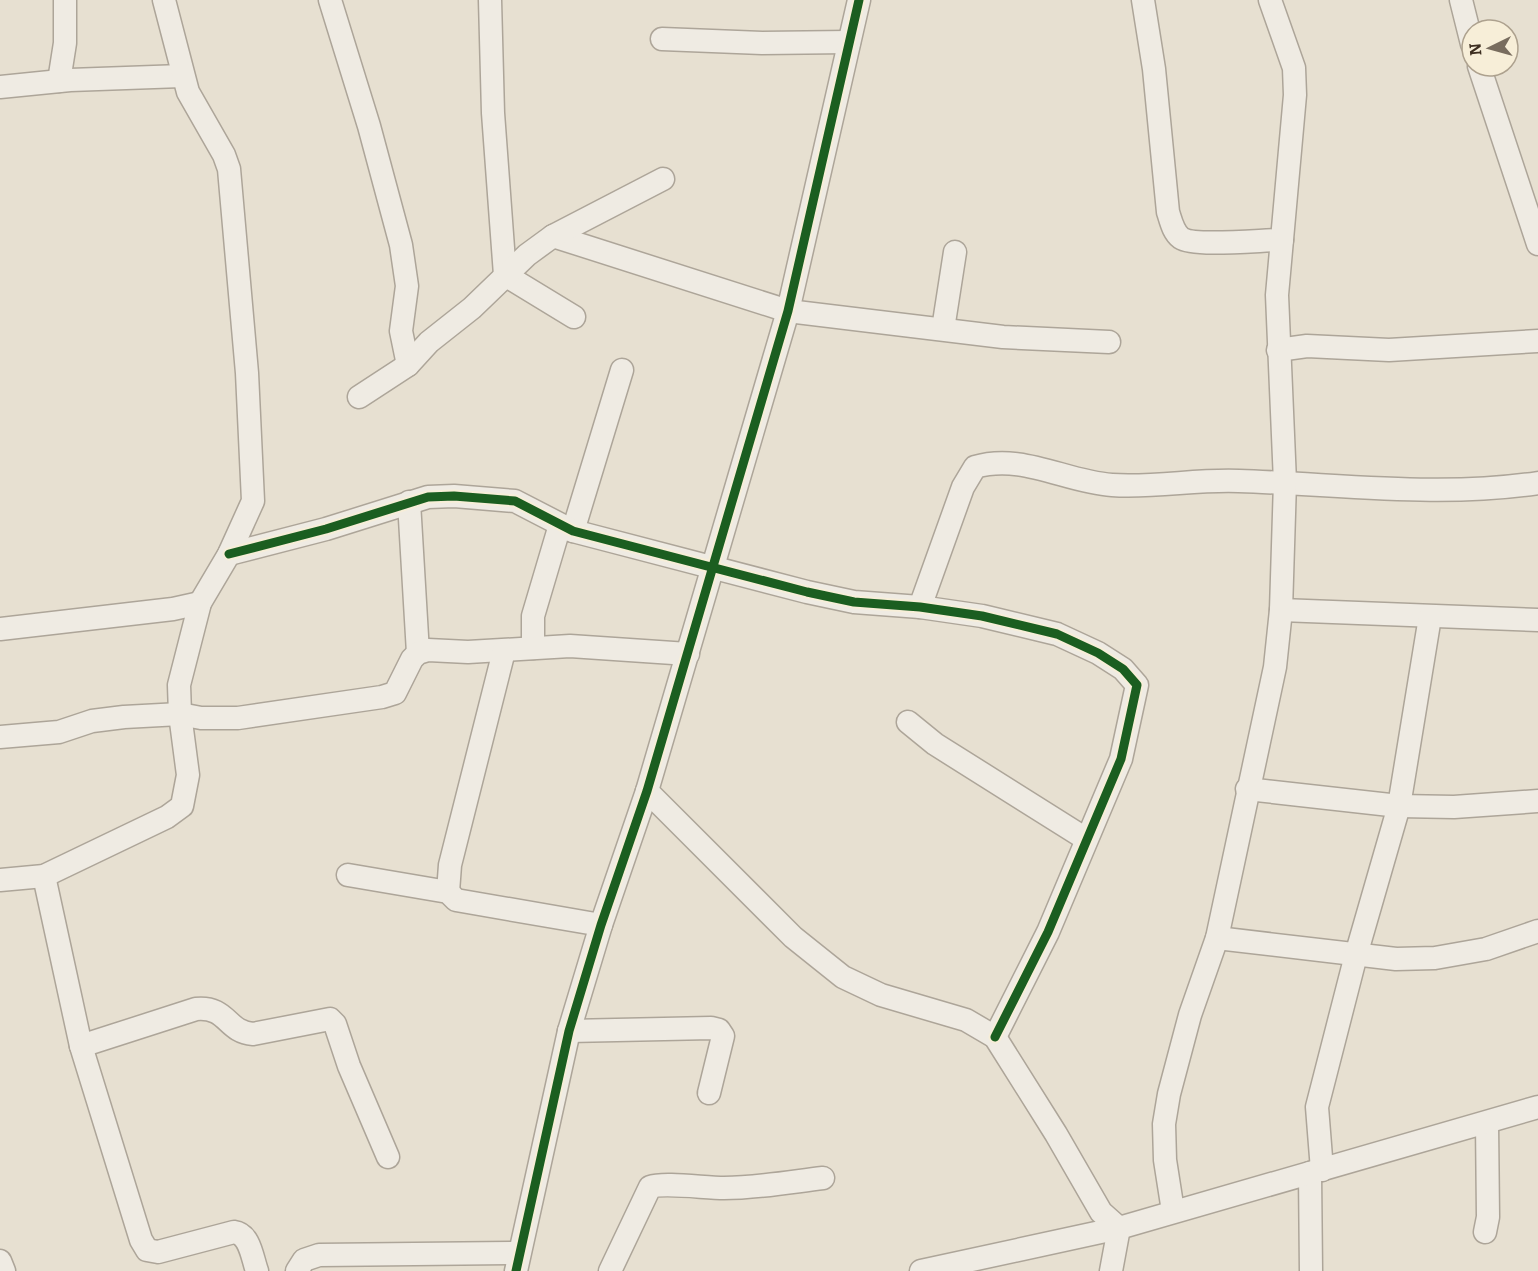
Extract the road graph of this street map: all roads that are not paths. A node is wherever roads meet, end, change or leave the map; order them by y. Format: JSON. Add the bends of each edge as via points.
{"nodes":[{"id":1,"x":64,"y":0,"type":"edge"},
{"id":2,"x":164,"y":0,"type":"edge"},
{"id":3,"x":330,"y":0,"type":"edge"},
{"id":4,"x":490,"y":0,"type":"edge"},
{"id":5,"x":859,"y":0,"type":"edge"},
{"id":6,"x":1143,"y":0,"type":"edge"},
{"id":7,"x":1270,"y":0,"type":"edge"},
{"id":8,"x":1461,"y":0,"type":"edge"},
{"id":9,"x":1466,"y":18,"type":"edge"},
{"id":10,"x":662,"y":39,"type":"dead end"},
{"id":11,"x":849,"y":42,"type":"junction"},
{"id":12,"x":183,"y":76,"type":"junction"},
{"id":13,"x":1483,"y":78,"type":"edge"},
{"id":14,"x":59,"y":81,"type":"junction"},
{"id":15,"x":0,"y":87,"type":"edge"},
{"id":16,"x":663,"y":179,"type":"dead end"},
{"id":17,"x":553,"y":236,"type":"junction"},
{"id":18,"x":1281,"y":240,"type":"junction"},
{"id":19,"x":1538,"y":244,"type":"edge"},
{"id":20,"x":955,"y":252,"type":"dead end"},
{"id":21,"x":505,"y":275,"type":"junction"},
{"id":22,"x":788,"y":311,"type":"junction"},
{"id":23,"x":574,"y":317,"type":"dead end"},
{"id":24,"x":943,"y":329,"type":"junction"},
{"id":25,"x":1538,"y":341,"type":"edge"},
{"id":26,"x":1109,"y":342,"type":"dead end"},
{"id":27,"x":1278,"y":350,"type":"junction"},
{"id":28,"x":408,"y":365,"type":"junction"},
{"id":29,"x":622,"y":370,"type":"dead end"},
{"id":30,"x":359,"y":397,"type":"dead end"},
{"id":31,"x":1285,"y":482,"type":"junction"},
{"id":32,"x":1538,"y":483,"type":"edge"},
{"id":33,"x":409,"y":502,"type":"junction"},
{"id":34,"x":566,"y":528,"type":"junction"},
{"id":35,"x":229,"y":554,"type":"junction"},
{"id":36,"x":714,"y":568,"type":"junction"},
{"id":37,"x":200,"y":603,"type":"junction"},
{"id":38,"x":920,"y":607,"type":"junction"},
{"id":39,"x":1281,"y":610,"type":"junction"},
{"id":40,"x":1430,"y":618,"type":"junction"},
{"id":41,"x":1538,"y":620,"type":"edge"},
{"id":42,"x":0,"y":629,"type":"edge"},
{"id":43,"x":533,"y":648,"type":"junction"},
{"id":44,"x":504,"y":651,"type":"junction"},
{"id":45,"x":418,"y":653,"type":"junction"},
{"id":46,"x":688,"y":654,"type":"junction"},
{"id":47,"x":180,"y":714,"type":"junction"},
{"id":48,"x":908,"y":722,"type":"dead end"},
{"id":49,"x":0,"y":737,"type":"edge"},
{"id":50,"x":1247,"y":789,"type":"junction"},
{"id":51,"x":647,"y":791,"type":"junction"},
{"id":52,"x":1538,"y":801,"type":"edge"},
{"id":53,"x":1399,"y":806,"type":"junction"},
{"id":54,"x":1086,"y":839,"type":"junction"},
{"id":55,"x":348,"y":875,"type":"dead end"},
{"id":56,"x":44,"y":876,"type":"junction"},
{"id":57,"x":0,"y":880,"type":"edge"},
{"id":58,"x":448,"y":892,"type":"junction"},
{"id":59,"x":601,"y":925,"type":"junction"},
{"id":60,"x":1538,"y":931,"type":"edge"},
{"id":61,"x":1217,"y":938,"type":"junction"},
{"id":62,"x":1356,"y":955,"type":"junction"},
{"id":63,"x":569,"y":1031,"type":"junction"},
{"id":64,"x":995,"y":1037,"type":"junction"},
{"id":65,"x":81,"y":1046,"type":"junction"},
{"id":66,"x":709,"y":1093,"type":"dead end"},
{"id":67,"x":1538,"y":1107,"type":"edge"},
{"id":68,"x":1488,"y":1123,"type":"junction"},
{"id":69,"x":388,"y":1157,"type":"dead end"},
{"id":70,"x":1316,"y":1172,"type":"junction"},
{"id":71,"x":823,"y":1178,"type":"dead end"},
{"id":72,"x":1173,"y":1211,"type":"junction"},
{"id":73,"x":1119,"y":1228,"type":"junction"},
{"id":74,"x":1485,"y":1232,"type":"dead end"},
{"id":75,"x":0,"y":1261,"type":"edge"},
{"id":76,"x":517,"y":1262,"type":"edge"},
{"id":77,"x":4,"y":1271,"type":"edge"},
{"id":78,"x":257,"y":1271,"type":"edge"},
{"id":79,"x":297,"y":1271,"type":"edge"},
{"id":80,"x":610,"y":1271,"type":"edge"},
{"id":81,"x":921,"y":1271,"type":"edge"},
{"id":82,"x":1111,"y":1271,"type":"edge"},
{"id":83,"x":1311,"y":1271,"type":"edge"}],
"edges":[{"from":1,"to":14,"type":"street","via":[[65,43]]},
{"from":2,"to":12,"type":"street"},
{"from":3,"to":28,"type":"street","via":[[401,245],[407,286],[402,337]]},
{"from":4,"to":21,"type":"street"},
{"from":5,"to":11,"type":"street"},
{"from":6,"to":18,"type":"street","via":[[1172,227],[1181,238],[1196,242]]},
{"from":7,"to":18,"type":"street","via":[[1294,68],[1295,95]]},
{"from":8,"to":9,"type":"street"},
{"from":10,"to":11,"type":"street"},
{"from":11,"to":22,"type":"street"},
{"from":12,"to":14,"type":"street"},
{"from":12,"to":35,"type":"street","via":[[224,155],[232,183],[253,490],[249,511]]},
{"from":13,"to":19,"type":"street"},
{"from":14,"to":15,"type":"street"},
{"from":16,"to":17,"type":"street"},
{"from":17,"to":21,"type":"street"},
{"from":17,"to":22,"type":"street"},
{"from":18,"to":27,"type":"street"},
{"from":20,"to":24,"type":"street"},
{"from":21,"to":23,"type":"street"},
{"from":21,"to":28,"type":"street"},
{"from":22,"to":24,"type":"street"},
{"from":22,"to":36,"type":"street"},
{"from":24,"to":26,"type":"street","via":[[1003,337]]},
{"from":25,"to":27,"type":"street","via":[[1389,351],[1307,346]]},
{"from":27,"to":31,"type":"street"},
{"from":28,"to":30,"type":"street"},
{"from":29,"to":34,"type":"street"},
{"from":31,"to":32,"type":"street","via":[[1469,489]]},
{"from":31,"to":38,"type":"street","via":[[1226,480],[1127,486],[1004,462],[975,467],[963,487]]},
{"from":31,"to":39,"type":"street"},
{"from":33,"to":34,"type":"street","via":[[454,496],[515,501]]},
{"from":33,"to":35,"type":"street","via":[[326,530]]},
{"from":33,"to":45,"type":"street"},
{"from":34,"to":36,"type":"street"},
{"from":34,"to":43,"type":"street","via":[[535,608]]},
{"from":35,"to":37,"type":"street"},
{"from":36,"to":38,"type":"street","via":[[854,602]]},
{"from":36,"to":46,"type":"street"},
{"from":37,"to":42,"type":"street"},
{"from":37,"to":47,"type":"street","via":[[179,685]]},
{"from":38,"to":54,"type":"street","via":[[982,616],[1057,634],[1098,653],[1132,677],[1137,685],[1136,698],[1121,759]]},
{"from":39,"to":40,"type":"street"},
{"from":39,"to":50,"type":"street","via":[[1275,667]]},
{"from":40,"to":41,"type":"street"},
{"from":40,"to":53,"type":"street"},
{"from":43,"to":44,"type":"street"},
{"from":43,"to":46,"type":"street","via":[[570,645]]},
{"from":44,"to":45,"type":"street"},
{"from":44,"to":58,"type":"street","via":[[450,865]]},
{"from":45,"to":47,"type":"street","via":[[395,693],[382,698],[238,718]]},
{"from":46,"to":51,"type":"street"},
{"from":47,"to":49,"type":"street","via":[[92,721],[58,732]]},
{"from":47,"to":56,"type":"street","via":[[188,775],[182,806]]},
{"from":48,"to":54,"type":"street","via":[[935,744]]},
{"from":50,"to":53,"type":"street"},
{"from":50,"to":61,"type":"street"},
{"from":51,"to":59,"type":"street"},
{"from":51,"to":64,"type":"street","via":[[794,937],[843,977],[881,995],[966,1020]]},
{"from":52,"to":53,"type":"street"},
{"from":53,"to":62,"type":"street"},
{"from":54,"to":64,"type":"street","via":[[1048,932]]},
{"from":55,"to":58,"type":"street"},
{"from":56,"to":57,"type":"street"},
{"from":56,"to":65,"type":"street"},
{"from":58,"to":59,"type":"street","via":[[456,900]]},
{"from":59,"to":63,"type":"street"},
{"from":60,"to":62,"type":"street","via":[[1486,949],[1435,958]]},
{"from":61,"to":62,"type":"street"},
{"from":61,"to":72,"type":"street","via":[[1190,1015],[1164,1124]]},
{"from":62,"to":70,"type":"street","via":[[1317,1107]]},
{"from":63,"to":66,"type":"street","via":[[719,1030],[723,1036]]},
{"from":63,"to":76,"type":"street"},
{"from":64,"to":73,"type":"street","via":[[1101,1212]]},
{"from":65,"to":69,"type":"street","via":[[196,1009],[218,1011],[236,1027],[253,1034],[330,1019]]},
{"from":65,"to":78,"type":"street","via":[[147,1250],[168,1252],[241,1233],[246,1236]]},
{"from":67,"to":68,"type":"street"},
{"from":68,"to":70,"type":"street"},
{"from":68,"to":74,"type":"street"},
{"from":70,"to":72,"type":"street"},
{"from":70,"to":83,"type":"street"},
{"from":71,"to":80,"type":"street","via":[[727,1188],[659,1184],[650,1187]]},
{"from":72,"to":73,"type":"street"},
{"from":73,"to":81,"type":"street"},
{"from":73,"to":82,"type":"street"},
{"from":75,"to":77,"type":"street"},
{"from":76,"to":79,"type":"street","via":[[318,1255],[304,1260]]}]}
